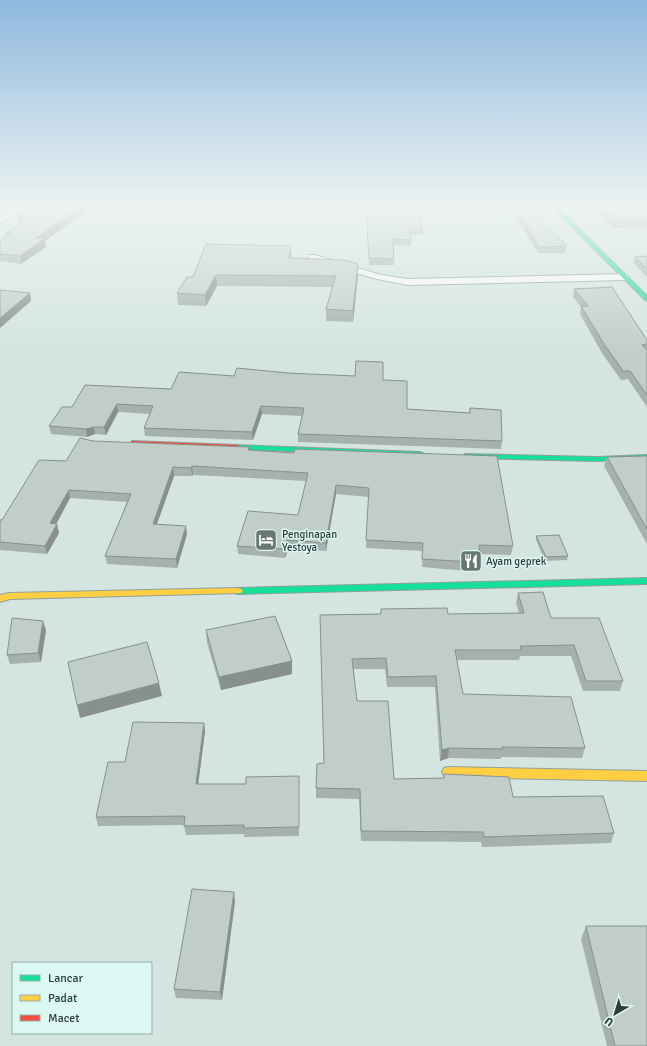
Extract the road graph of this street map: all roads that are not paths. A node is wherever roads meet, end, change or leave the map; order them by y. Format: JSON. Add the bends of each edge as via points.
{"nodes":[{"id":1,"x":604,"y":256,"type":"edge"},
{"id":2,"x":312,"y":257,"type":"edge"},
{"id":3,"x":625,"y":277,"type":"junction"},
{"id":4,"x":646,"y":296,"type":"edge"},
{"id":5,"x":127,"y":443,"type":"edge"},
{"id":6,"x":429,"y":454,"type":"edge"},
{"id":7,"x":461,"y":455,"type":"edge"},
{"id":8,"x":647,"y":457,"type":"edge"},
{"id":9,"x":647,"y":581,"type":"edge"},
{"id":10,"x":3,"y":597,"type":"edge"},
{"id":11,"x":448,"y":772,"type":"dead end"},
{"id":12,"x":647,"y":776,"type":"edge"}],
"edges":[{"from":1,"to":3,"type":"street"},
{"from":2,"to":3,"type":"lane","via":[[380,277],[408,282]]},
{"from":3,"to":4,"type":"street"},
{"from":5,"to":6,"type":"street"},
{"from":7,"to":8,"type":"street","via":[[597,459]]},
{"from":9,"to":10,"type":"street"},
{"from":11,"to":12,"type":"street"}]}
